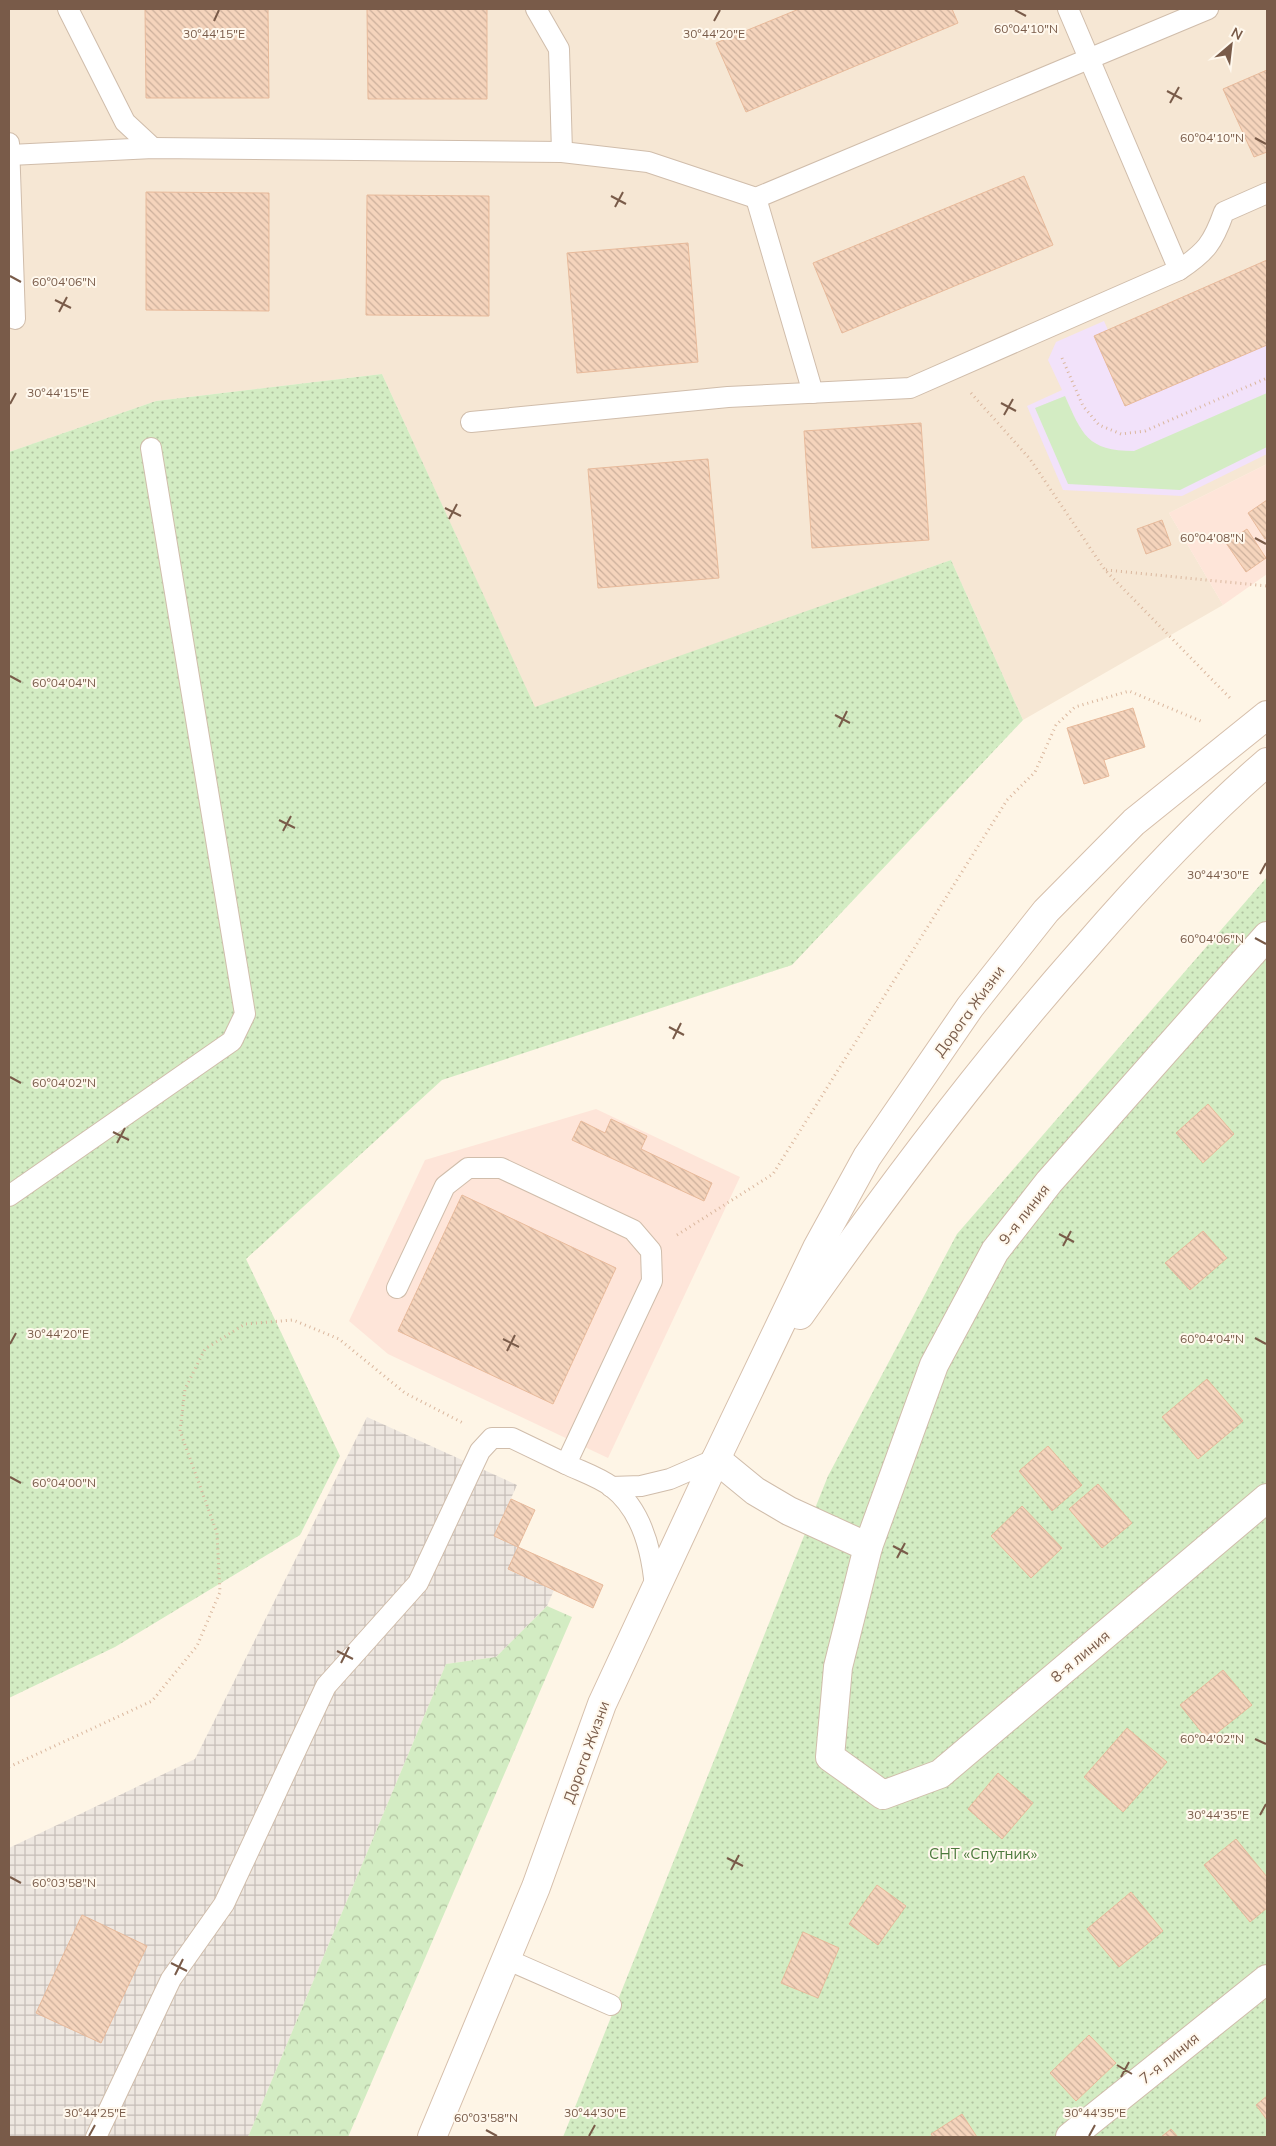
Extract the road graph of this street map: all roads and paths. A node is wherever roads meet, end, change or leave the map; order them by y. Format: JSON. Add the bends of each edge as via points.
{"nodes":[{"id":1,"x":68,"y":9,"type":"edge"},
{"id":2,"x":536,"y":9,"type":"edge"},
{"id":3,"x":1068,"y":9,"type":"edge"},
{"id":4,"x":1208,"y":9,"type":"edge"},
{"id":5,"x":1089,"y":59,"type":"junction"},
{"id":6,"x":9,"y":148,"type":"edge"},
{"id":7,"x":153,"y":148,"type":"junction"},
{"id":8,"x":562,"y":152,"type":"junction"},
{"id":9,"x":1267,"y":193,"type":"edge"},
{"id":10,"x":10,"y":198,"type":"edge"},
{"id":11,"x":756,"y":198,"type":"junction"},
{"id":12,"x":1178,"y":270,"type":"junction"},
{"id":13,"x":15,"y":319,"type":"dead end"},
{"id":14,"x":1062,"y":358,"type":"dead end"},
{"id":15,"x":950,"y":370,"type":"junction"},
{"id":16,"x":1267,"y":378,"type":"edge"},
{"id":17,"x":813,"y":393,"type":"junction"},
{"id":18,"x":472,"y":422,"type":"dead end"},
{"id":19,"x":151,"y":448,"type":"dead end"},
{"id":20,"x":1105,"y":570,"type":"junction"},
{"id":21,"x":1267,"y":586,"type":"edge"},
{"id":22,"x":1230,"y":698,"type":"dead end"},
{"id":23,"x":1267,"y":715,"type":"edge"},
{"id":24,"x":1208,"y":724,"type":"dead end"},
{"id":25,"x":1267,"y":762,"type":"edge"},
{"id":26,"x":1267,"y":936,"type":"edge"},
{"id":27,"x":9,"y":1196,"type":"edge"},
{"id":28,"x":651,"y":1251,"type":"junction"},
{"id":29,"x":397,"y":1288,"type":"dead end"},
{"id":30,"x":757,"y":1375,"type":"junction"},
{"id":31,"x":492,"y":1438,"type":"junction"},
{"id":32,"x":716,"y":1459,"type":"junction"},
{"id":33,"x":566,"y":1464,"type":"junction"},
{"id":34,"x":611,"y":1487,"type":"junction"},
{"id":35,"x":1267,"y":1498,"type":"edge"},
{"id":36,"x":868,"y":1547,"type":"junction"},
{"id":37,"x":655,"y":1589,"type":"junction"},
{"id":38,"x":9,"y":1767,"type":"edge"},
{"id":39,"x":883,"y":1795,"type":"joint"},
{"id":40,"x":506,"y":1960,"type":"junction"},
{"id":41,"x":1267,"y":1979,"type":"edge"},
{"id":42,"x":610,"y":2005,"type":"dead end"},
{"id":43,"x":96,"y":2137,"type":"edge"},
{"id":44,"x":432,"y":2137,"type":"edge"},
{"id":45,"x":1070,"y":2137,"type":"edge"}],
"edges":[{"from":1,"to":7,"type":"lane","via":[[126,122]]},
{"from":2,"to":8,"type":"lane","via":[[558,49]]},
{"from":3,"to":5,"type":"lane"},
{"from":4,"to":5,"type":"lane"},
{"from":5,"to":11,"type":"lane"},
{"from":5,"to":12,"type":"lane"},
{"from":6,"to":7,"type":"lane"},
{"from":6,"to":10,"type":"lane"},
{"from":7,"to":8,"type":"lane"},
{"from":8,"to":11,"type":"lane","via":[[648,162]]},
{"from":9,"to":12,"type":"lane","via":[[1224,212],[1216,236],[1200,256]]},
{"from":10,"to":13,"type":"lane"},
{"from":11,"to":17,"type":"lane"},
{"from":12,"to":15,"type":"lane"},
{"from":14,"to":16,"type":"path","via":[[1083,406],[1099,425],[1121,434],[1146,431]]},
{"from":15,"to":17,"type":"lane","via":[[910,388]]},
{"from":15,"to":20,"type":"path","via":[[1030,459]]},
{"from":17,"to":18,"type":"lane","via":[[728,397]]},
{"from":19,"to":27,"type":"lane","via":[[245,1014],[232,1041]]},
{"from":20,"to":21,"type":"path"},
{"from":20,"to":22,"type":"path"},
{"from":23,"to":30,"type":"main road","name":"Дорога Жизни","via":[[1134,822],[1046,911],[976,1000],[867,1157],[817,1248]]},
{"from":24,"to":28,"type":"path","via":[[1129,691],[1075,707],[1056,726],[1035,772],[1007,800],[773,1174]]},
{"from":25,"to":30,"type":"main road","name":"Дорога Жизни","via":[[1167,856],[1024,1017],[890,1190]]},
{"from":26,"to":36,"type":"main road","name":"9-я линия","via":[[1049,1182],[995,1251],[934,1365]]},
{"from":28,"to":29,"type":"lane","via":[[633,1230],[501,1168],[468,1168],[445,1186]]},
{"from":28,"to":33,"type":"lane","via":[[652,1281]]},
{"from":30,"to":32,"type":"main road","name":"Дорога Жизни"},
{"from":31,"to":33,"type":"lane","via":[[512,1438]]},
{"from":31,"to":38,"type":"path","via":[[405,1393],[339,1339],[293,1320],[245,1324],[206,1349],[185,1389],[180,1432],[217,1533],[220,1592],[197,1646],[152,1701]]},
{"from":31,"to":43,"type":"lane","via":[[480,1451],[418,1583],[326,1686],[224,1904],[170,1979]]},
{"from":32,"to":34,"type":"lane","via":[[670,1479],[641,1486]]},
{"from":32,"to":36,"type":"main road","via":[[755,1491],[788,1511]]},
{"from":32,"to":37,"type":"main road","name":"Дорога Жизни"},
{"from":33,"to":34,"type":"lane"},
{"from":34,"to":37,"type":"lane","via":[[631,1508],[645,1533],[653,1560]]},
{"from":35,"to":39,"type":"main road","name":"8-я линия","via":[[940,1774]]},
{"from":36,"to":39,"type":"main road","name":"9-я линия","via":[[838,1667],[830,1757]]},
{"from":37,"to":40,"type":"main road","name":"Дорога Жизни","via":[[602,1704]]},
{"from":40,"to":42,"type":"lane"},
{"from":40,"to":44,"type":"main road","name":"Дорога Жизни"},
{"from":41,"to":45,"type":"main road","name":"7-я линия"}]}
